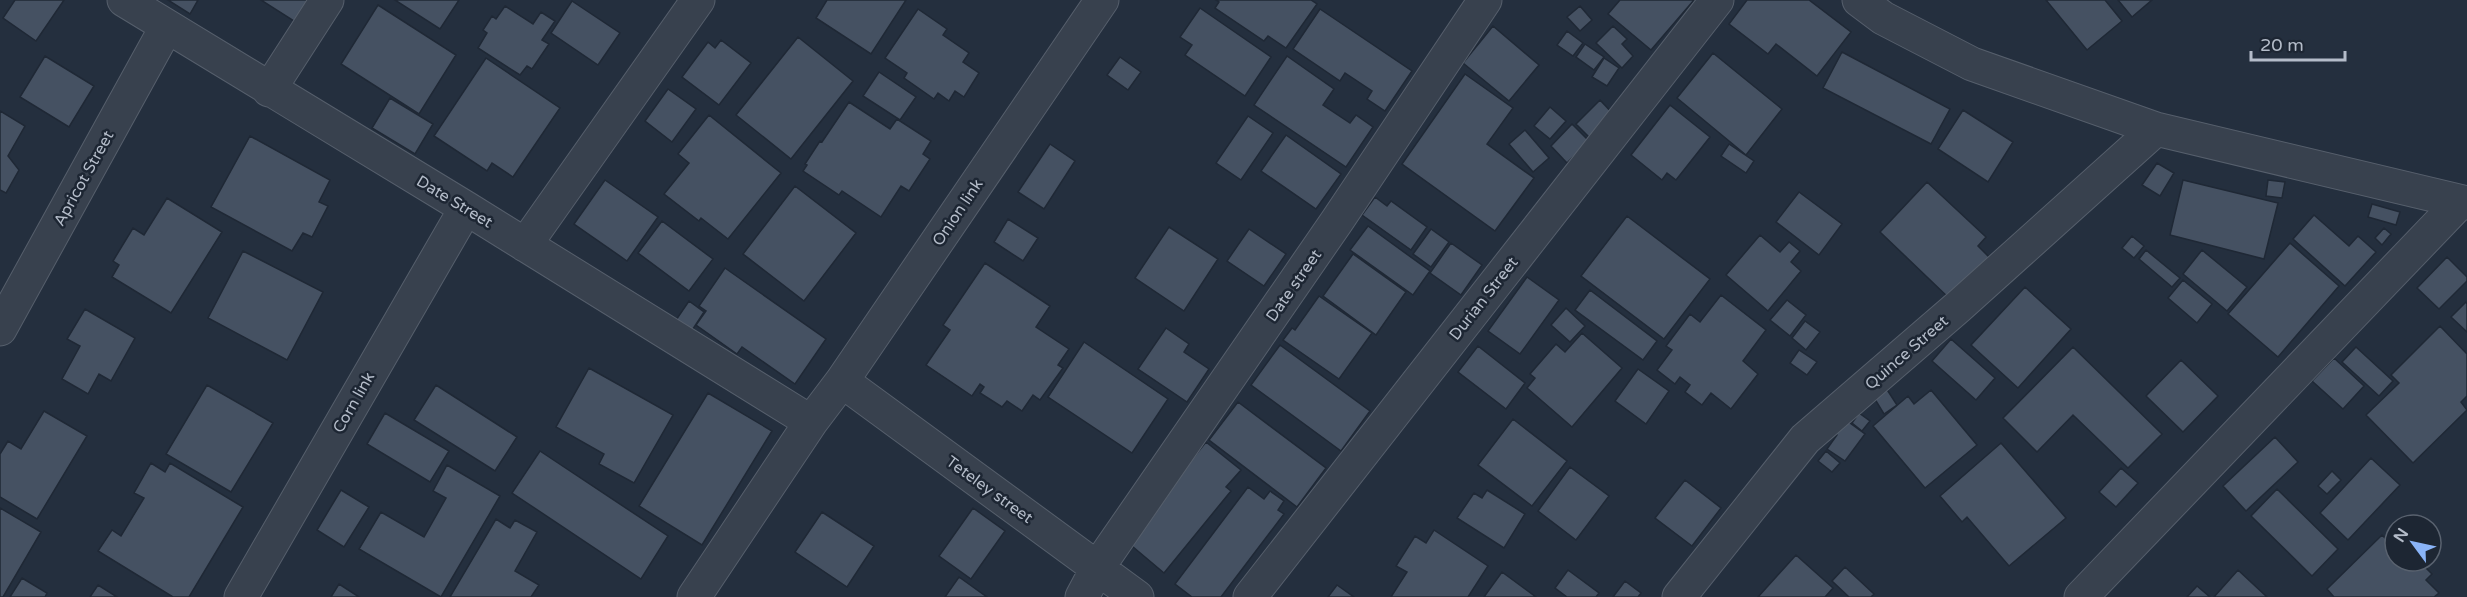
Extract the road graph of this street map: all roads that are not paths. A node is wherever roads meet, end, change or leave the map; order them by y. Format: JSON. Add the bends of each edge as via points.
{"nodes":[{"id":1,"x":124,"y":0,"type":"edge"},
{"id":2,"x":327,"y":0,"type":"edge"},
{"id":3,"x":698,"y":0,"type":"edge"},
{"id":4,"x":1102,"y":0,"type":"edge"},
{"id":5,"x":1485,"y":0,"type":"edge"},
{"id":6,"x":1717,"y":0,"type":"edge"},
{"id":7,"x":1859,"y":0,"type":"edge"},
{"id":8,"x":166,"y":28,"type":"junction"},
{"id":9,"x":269,"y":90,"type":"junction"},
{"id":10,"x":2156,"y":129,"type":"junction"},
{"id":11,"x":2463,"y":203,"type":"edge"},
{"id":12,"x":466,"y":208,"type":"junction"},
{"id":13,"x":525,"y":245,"type":"junction"},
{"id":14,"x":0,"y":329,"type":"edge"},
{"id":15,"x":842,"y":381,"type":"junction"},
{"id":16,"x":797,"y":414,"type":"junction"},
{"id":17,"x":1098,"y":567,"type":"junction"},
{"id":18,"x":241,"y":597,"type":"edge"},
{"id":19,"x":694,"y":597,"type":"edge"},
{"id":20,"x":1082,"y":597,"type":"edge"},
{"id":21,"x":1137,"y":597,"type":"edge"},
{"id":22,"x":1250,"y":597,"type":"edge"},
{"id":23,"x":1679,"y":597,"type":"edge"},
{"id":24,"x":2081,"y":597,"type":"edge"}],
"edges":[{"from":1,"to":8,"type":"street","name":"Date Street"},
{"from":2,"to":9,"type":"street"},
{"from":3,"to":13,"type":"street"},
{"from":4,"to":15,"type":"street","name":"Onion link"},
{"from":5,"to":17,"type":"street","name":"Date street"},
{"from":6,"to":22,"type":"street","name":"Durian Street"},
{"from":7,"to":10,"type":"street","via":[[1882,18],[1972,64]]},
{"from":8,"to":9,"type":"street","name":"Date Street"},
{"from":8,"to":14,"type":"street","name":"Apricot Street"},
{"from":9,"to":12,"type":"street","name":"Date Street"},
{"from":10,"to":11,"type":"street"},
{"from":10,"to":23,"type":"street","name":"Quince Street","via":[[1805,440]]},
{"from":11,"to":24,"type":"street"},
{"from":12,"to":13,"type":"street","name":"Date Street"},
{"from":12,"to":18,"type":"street","name":"Corn link"},
{"from":13,"to":16,"type":"street","name":"Date Street"},
{"from":15,"to":16,"type":"street","name":"Onion link"},
{"from":15,"to":17,"type":"street","name":"Teteley street"},
{"from":16,"to":19,"type":"street","name":"Onion link"},
{"from":17,"to":20,"type":"street","name":"Date street"},
{"from":17,"to":21,"type":"street","name":"Teteley street"}]}
